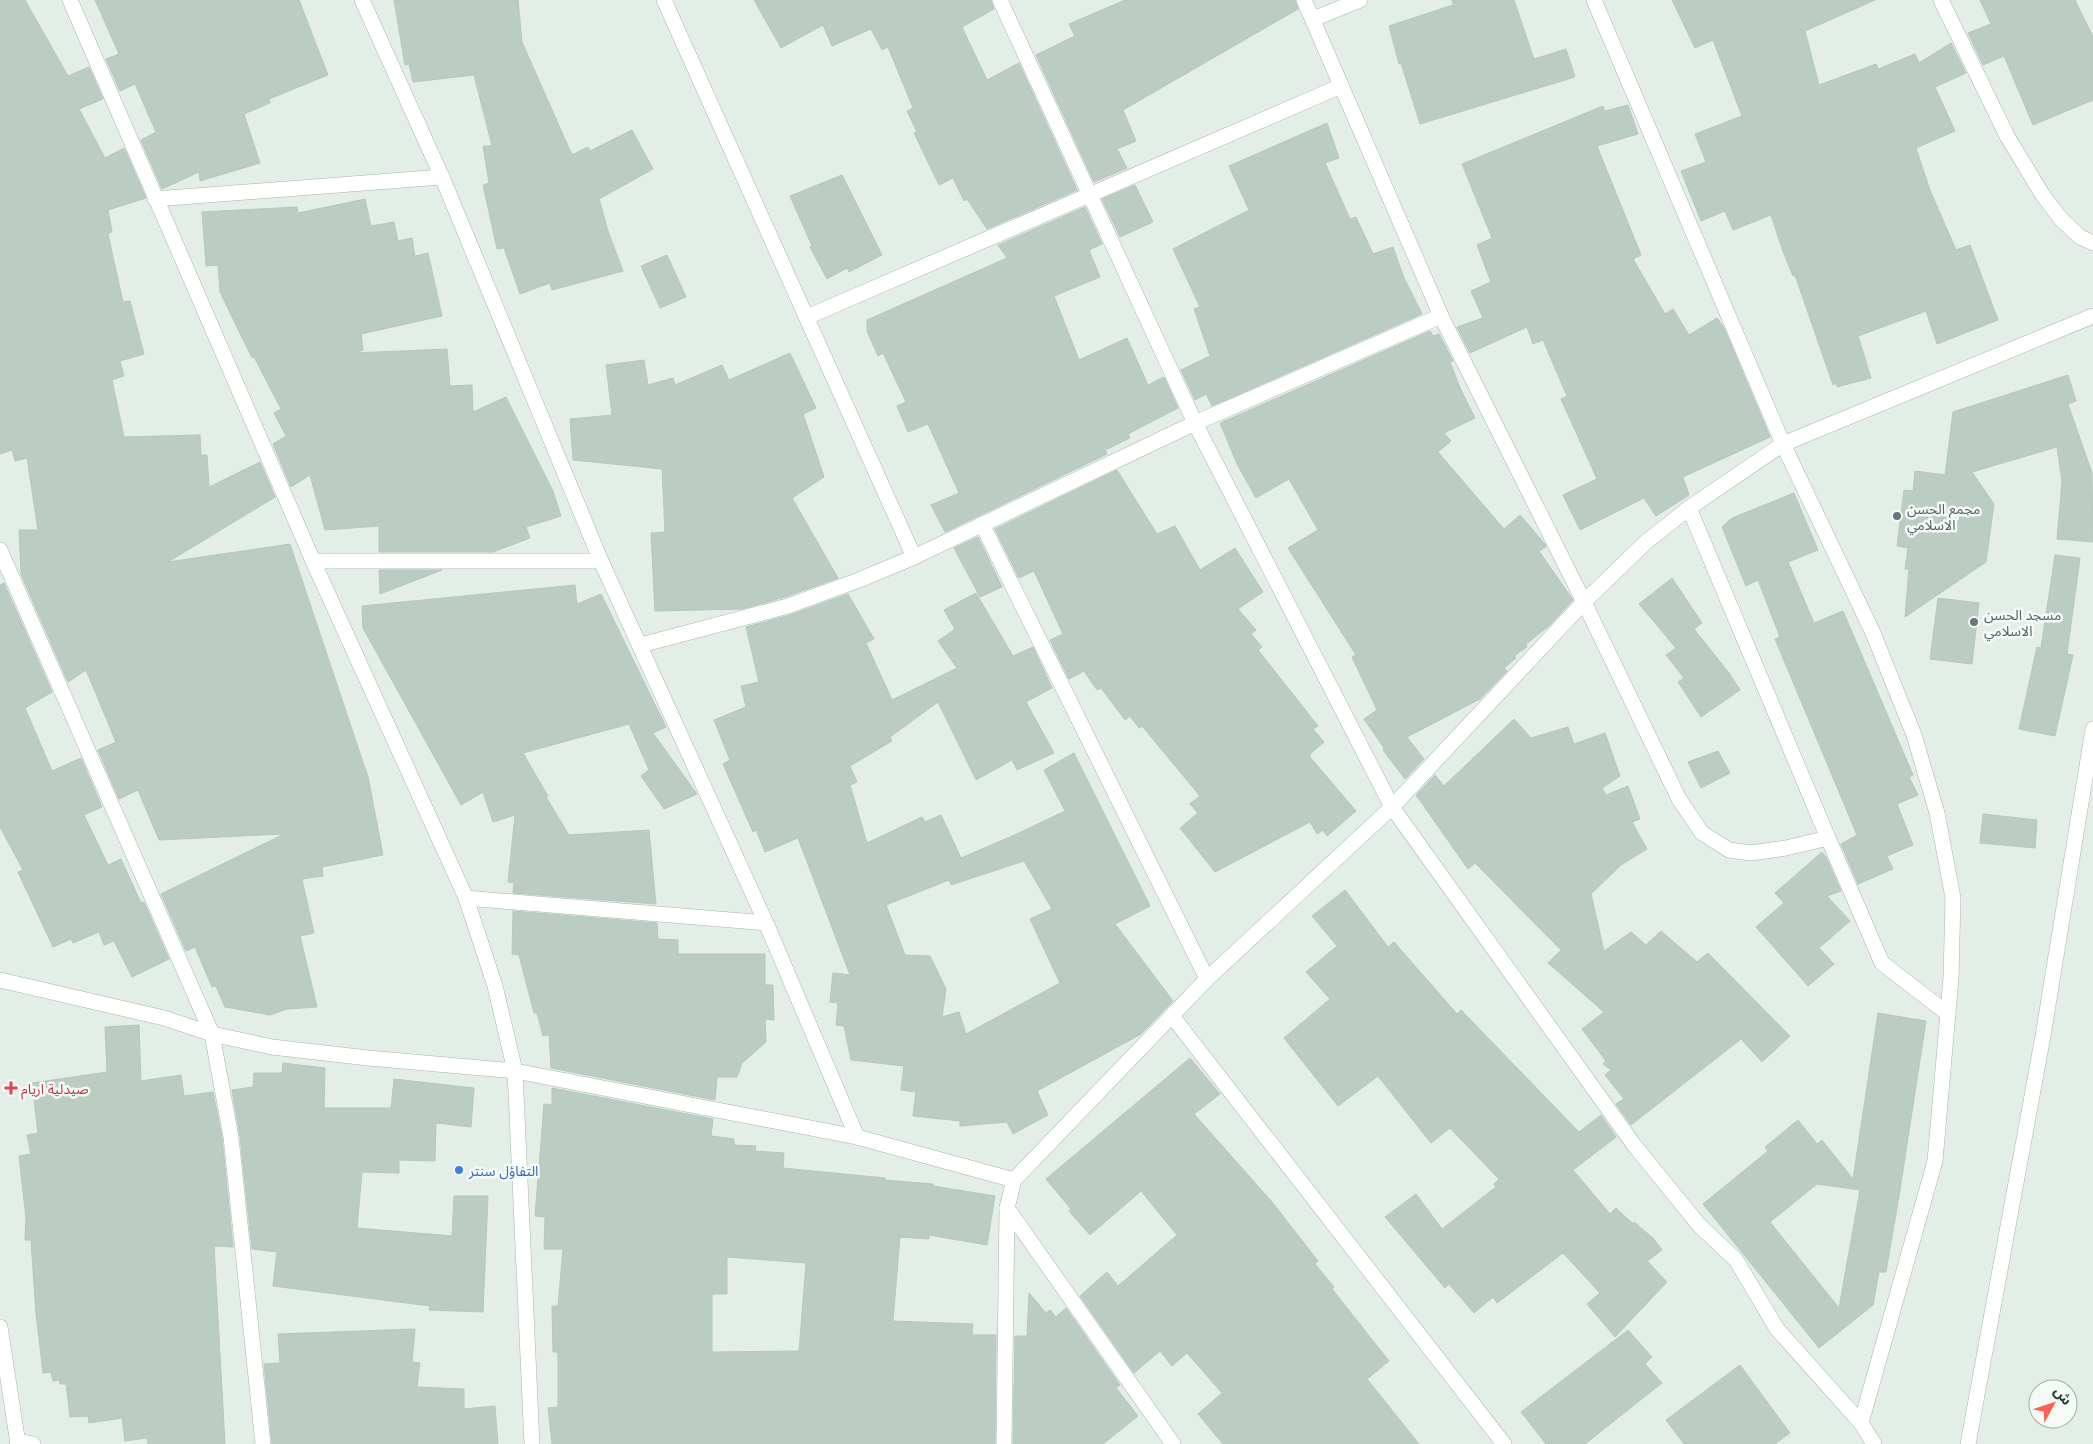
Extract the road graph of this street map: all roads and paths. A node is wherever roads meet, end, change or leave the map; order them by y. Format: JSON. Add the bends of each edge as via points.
{"nodes":[{"id":1,"x":70,"y":0,"type":"edge"},
{"id":2,"x":362,"y":0,"type":"edge"},
{"id":3,"x":664,"y":0,"type":"edge"},
{"id":4,"x":1000,"y":0,"type":"edge"},
{"id":5,"x":1304,"y":0,"type":"edge"},
{"id":6,"x":1360,"y":0,"type":"edge"},
{"id":7,"x":1594,"y":0,"type":"edge"},
{"id":8,"x":1941,"y":0,"type":"edge"},
{"id":9,"x":1313,"y":19,"type":"junction"},
{"id":10,"x":1342,"y":86,"type":"junction"},
{"id":11,"x":442,"y":177,"type":"junction"},
{"id":12,"x":1089,"y":194,"type":"junction"},
{"id":13,"x":155,"y":199,"type":"junction"},
{"id":14,"x":2093,"y":243,"type":"edge"},
{"id":15,"x":1441,"y":316,"type":"junction"},
{"id":16,"x":2093,"y":316,"type":"edge"},
{"id":17,"x":806,"y":317,"type":"junction"},
{"id":18,"x":1195,"y":423,"type":"junction"},
{"id":19,"x":1783,"y":444,"type":"junction"},
{"id":20,"x":1689,"y":508,"type":"junction"},
{"id":21,"x":982,"y":524,"type":"junction"},
{"id":22,"x":0,"y":550,"type":"edge"},
{"id":23,"x":914,"y":557,"type":"junction"},
{"id":24,"x":313,"y":561,"type":"junction"},
{"id":25,"x":601,"y":561,"type":"junction"},
{"id":26,"x":1584,"y":602,"type":"junction"},
{"id":27,"x":641,"y":645,"type":"junction"},
{"id":28,"x":2093,"y":729,"type":"edge"},
{"id":29,"x":1392,"y":808,"type":"junction"},
{"id":30,"x":1828,"y":838,"type":"junction"},
{"id":31,"x":466,"y":898,"type":"junction"},
{"id":32,"x":766,"y":923,"type":"junction"},
{"id":33,"x":1207,"y":979,"type":"junction"},
{"id":34,"x":0,"y":980,"type":"edge"},
{"id":35,"x":1948,"y":1014,"type":"junction"},
{"id":36,"x":1172,"y":1016,"type":"junction"},
{"id":37,"x":212,"y":1034,"type":"junction"},
{"id":38,"x":515,"y":1071,"type":"junction"},
{"id":39,"x":857,"y":1137,"type":"junction"},
{"id":40,"x":1014,"y":1180,"type":"junction"},
{"id":41,"x":1007,"y":1208,"type":"junction"},
{"id":42,"x":0,"y":1327,"type":"edge"},
{"id":43,"x":1861,"y":1424,"type":"junction"},
{"id":44,"x":17,"y":1443,"type":"edge"},
{"id":45,"x":34,"y":1444,"type":"edge"},
{"id":46,"x":263,"y":1444,"type":"edge"},
{"id":47,"x":532,"y":1444,"type":"edge"},
{"id":48,"x":1004,"y":1444,"type":"edge"},
{"id":49,"x":1173,"y":1444,"type":"edge"},
{"id":50,"x":1504,"y":1444,"type":"edge"},
{"id":51,"x":1874,"y":1444,"type":"edge"},
{"id":52,"x":1968,"y":1444,"type":"edge"}],
"edges":[{"from":1,"to":13,"type":"street"},
{"from":2,"to":11,"type":"street"},
{"from":3,"to":17,"type":"street"},
{"from":4,"to":12,"type":"street"},
{"from":5,"to":9,"type":"street"},
{"from":6,"to":9,"type":"street"},
{"from":7,"to":19,"type":"street"},
{"from":8,"to":14,"type":"street","via":[[2007,136],[2042,194],[2060,218],[2080,237]]},
{"from":9,"to":10,"type":"street"},
{"from":10,"to":12,"type":"street"},
{"from":10,"to":15,"type":"street"},
{"from":11,"to":13,"type":"street"},
{"from":11,"to":25,"type":"street"},
{"from":12,"to":17,"type":"street"},
{"from":12,"to":18,"type":"street"},
{"from":13,"to":24,"type":"street"},
{"from":15,"to":18,"type":"street"},
{"from":15,"to":26,"type":"street"},
{"from":16,"to":19,"type":"street"},
{"from":17,"to":23,"type":"street"},
{"from":18,"to":21,"type":"street"},
{"from":18,"to":29,"type":"street"},
{"from":19,"to":20,"type":"street"},
{"from":19,"to":35,"type":"street","via":[[1872,633],[1914,735],[1937,814],[1953,898]]},
{"from":20,"to":26,"type":"street","via":[[1646,542]]},
{"from":20,"to":30,"type":"street"},
{"from":21,"to":23,"type":"street"},
{"from":21,"to":33,"type":"street"},
{"from":22,"to":37,"type":"street"},
{"from":23,"to":27,"type":"street","via":[[826,594]]},
{"from":24,"to":25,"type":"street"},
{"from":24,"to":31,"type":"street"},
{"from":25,"to":27,"type":"street"},
{"from":26,"to":29,"type":"street"},
{"from":26,"to":30,"type":"street","via":[[1657,755],[1702,833],[1729,850],[1752,853]]},
{"from":27,"to":32,"type":"street"},
{"from":28,"to":52,"type":"street","via":[[2043,1036]]},
{"from":29,"to":33,"type":"street"},
{"from":29,"to":43,"type":"street","via":[[1634,1145],[1699,1225],[1736,1260],[1777,1329]]},
{"from":30,"to":35,"type":"street","via":[[1882,963]]},
{"from":31,"to":32,"type":"street"},
{"from":31,"to":38,"type":"street","via":[[495,986]]},
{"from":32,"to":39,"type":"street"},
{"from":33,"to":36,"type":"street"},
{"from":34,"to":37,"type":"street","via":[[164,1018]]},
{"from":35,"to":43,"type":"street","via":[[1935,1160]]},
{"from":36,"to":40,"type":"street"},
{"from":36,"to":50,"type":"street"},
{"from":37,"to":38,"type":"street","via":[[272,1047]]},
{"from":37,"to":46,"type":"street","via":[[231,1137]]},
{"from":38,"to":39,"type":"street"},
{"from":38,"to":47,"type":"street"},
{"from":39,"to":40,"type":"street"},
{"from":40,"to":41,"type":"street"},
{"from":41,"to":48,"type":"street"},
{"from":41,"to":49,"type":"street"},
{"from":42,"to":44,"type":"street"},
{"from":43,"to":51,"type":"street"},
{"from":44,"to":45,"type":"street"}]}
